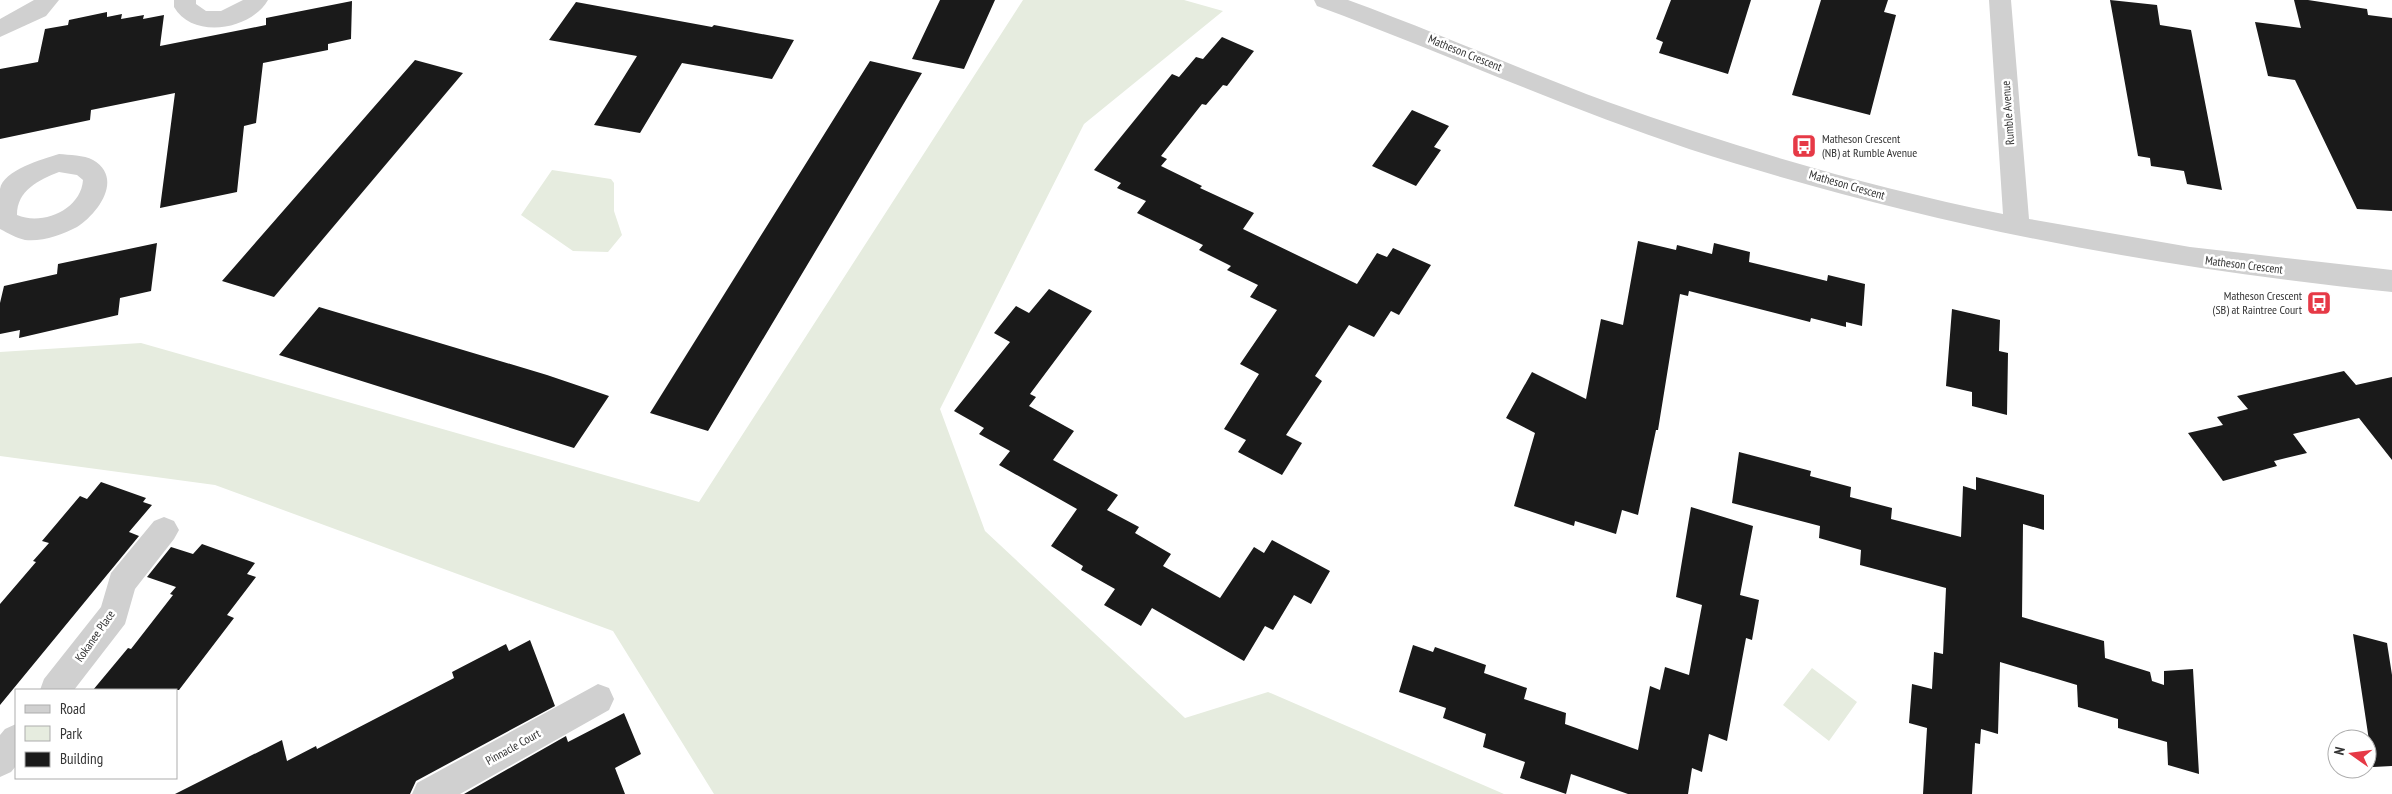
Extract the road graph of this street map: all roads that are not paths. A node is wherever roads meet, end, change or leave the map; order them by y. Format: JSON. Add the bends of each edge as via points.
{"nodes":[{"id":1,"x":48,"y":0,"type":"edge"},
{"id":2,"x":185,"y":0,"type":"edge"},
{"id":3,"x":257,"y":0,"type":"edge"},
{"id":4,"x":1325,"y":0,"type":"edge"},
{"id":5,"x":2000,"y":0,"type":"edge"},
{"id":6,"x":0,"y":29,"type":"edge"},
{"id":7,"x":2017,"y":227,"type":"junction"},
{"id":8,"x":2392,"y":281,"type":"edge"},
{"id":9,"x":164,"y":530,"type":"dead end"},
{"id":10,"x":56,"y":689,"type":"edge"},
{"id":11,"x":598,"y":699,"type":"dead end"},
{"id":12,"x":15,"y":741,"type":"edge"},
{"id":13,"x":0,"y":761,"type":"edge"},
{"id":14,"x":428,"y":794,"type":"edge"}],
"edges":[{"from":1,"to":6,"type":"street","via":[[38,10]]},
{"from":2,"to":3,"type":"street","via":[[185,7],[191,15],[211,19],[236,14]]},
{"from":4,"to":7,"type":"street","name":"Matheson Crescent","via":[[1399,26],[1600,108],[1735,153],[1872,193]]},
{"from":5,"to":7,"type":"street","name":"Rumble Avenue"},
{"from":7,"to":8,"type":"street","name":"Matheson Crescent","via":[[2173,256]]},
{"from":9,"to":10,"type":"street","name":"Kokanee Place","via":[[122,583],[114,614]]},
{"from":11,"to":14,"type":"street","name":"Pinnacle Court"},
{"from":12,"to":13,"type":"street"}]}
